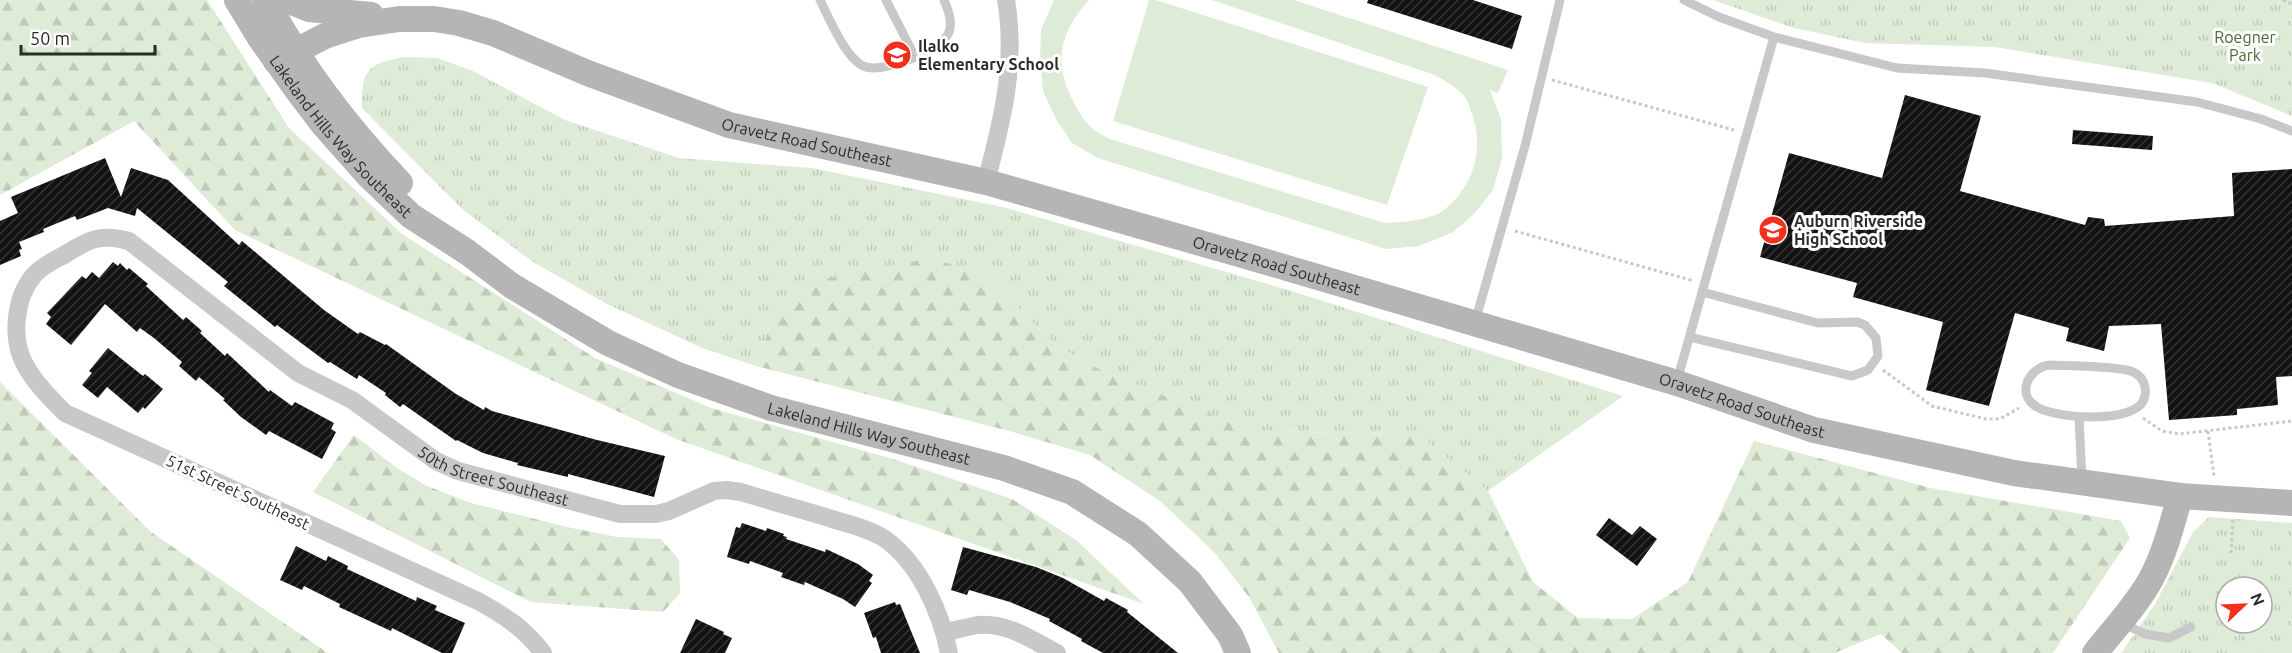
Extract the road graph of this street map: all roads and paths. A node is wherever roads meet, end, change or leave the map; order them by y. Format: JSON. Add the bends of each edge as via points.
{"nodes":[{"id":1,"x":237,"y":0,"type":"edge"},
{"id":2,"x":266,"y":0,"type":"edge"},
{"id":3,"x":287,"y":0,"type":"edge"},
{"id":4,"x":820,"y":0,"type":"edge"},
{"id":5,"x":886,"y":0,"type":"edge"},
{"id":6,"x":944,"y":0,"type":"edge"},
{"id":7,"x":1006,"y":0,"type":"edge"},
{"id":8,"x":1560,"y":0,"type":"edge"},
{"id":9,"x":1684,"y":0,"type":"edge"},
{"id":10,"x":2283,"y":0,"type":"edge"},
{"id":11,"x":2292,"y":4,"type":"edge"},
{"id":12,"x":434,"y":19,"type":"junction"},
{"id":13,"x":1774,"y":37,"type":"junction"},
{"id":14,"x":286,"y":56,"type":"junction"},
{"id":15,"x":915,"y":57,"type":"junction"},
{"id":16,"x":1542,"y":77,"type":"junction"},
{"id":17,"x":2292,"y":131,"type":"edge"},
{"id":18,"x":1747,"y":134,"type":"junction"},
{"id":19,"x":986,"y":182,"type":"junction"},
{"id":20,"x":1502,"y":228,"type":"junction"},
{"id":21,"x":34,"y":275,"type":"joint"},
{"id":22,"x":1703,"y":288,"type":"junction"},
{"id":23,"x":1474,"y":324,"type":"junction"},
{"id":24,"x":1690,"y":337,"type":"junction"},
{"id":25,"x":1874,"y":364,"type":"junction"},
{"id":26,"x":1677,"y":383,"type":"junction"},
{"id":27,"x":2030,"y":401,"type":"junction"},
{"id":28,"x":2135,"y":411,"type":"junction"},
{"id":29,"x":2079,"y":417,"type":"junction"},
{"id":30,"x":2292,"y":421,"type":"edge"},
{"id":31,"x":2208,"y":431,"type":"junction"},
{"id":32,"x":2082,"y":482,"type":"junction"},
{"id":33,"x":2180,"y":496,"type":"junction"},
{"id":34,"x":2223,"y":499,"type":"junction"},
{"id":35,"x":2292,"y":503,"type":"edge"},
{"id":36,"x":2231,"y":553,"type":"dead end"},
{"id":37,"x":2120,"y":622,"type":"junction"},
{"id":38,"x":2191,"y":627,"type":"dead end"},
{"id":39,"x":945,"y":632,"type":"junction"},
{"id":40,"x":543,"y":653,"type":"edge"},
{"id":41,"x":949,"y":653,"type":"edge"},
{"id":42,"x":1057,"y":653,"type":"edge"},
{"id":43,"x":1238,"y":653,"type":"edge"},
{"id":44,"x":2095,"y":653,"type":"edge"}],
"edges":[{"from":1,"to":14,"type":"street","name":"Lakeland Hills Way Southeast"},
{"from":2,"to":14,"type":"street","name":"Lakeland Hills Way Southeast"},
{"from":3,"to":12,"type":"street","via":[[325,12]]},
{"from":4,"to":15,"type":"lane","via":[[845,46],[862,66],[875,70]]},
{"from":5,"to":15,"type":"lane"},
{"from":6,"to":15,"type":"lane","via":[[951,20],[949,33]]},
{"from":7,"to":19,"type":"street","via":[[1010,32],[1008,79]]},
{"from":8,"to":16,"type":"lane"},
{"from":9,"to":13,"type":"lane"},
{"from":10,"to":11,"type":"path"},
{"from":12,"to":14,"type":"street","name":"Oravetz Road Southeast","via":[[359,25],[325,36]]},
{"from":12,"to":19,"type":"street","name":"Oravetz Road Southeast","via":[[494,33],[590,74],[729,125]]},
{"from":13,"to":17,"type":"lane","via":[[1897,68],[1985,73],[2197,102]]},
{"from":13,"to":18,"type":"lane"},
{"from":14,"to":43,"type":"street","name":"Lakeland Hills Way Southeast","via":[[322,123],[369,176],[411,216],[546,308],[608,343],[678,375],[771,408],[1004,468],[1072,492],[1138,534],[1190,582],[1230,634]]},
{"from":16,"to":18,"type":"path"},
{"from":16,"to":20,"type":"lane"},
{"from":18,"to":22,"type":"lane"},
{"from":19,"to":23,"type":"street","name":"Oravetz Road Southeast"},
{"from":20,"to":22,"type":"path"},
{"from":20,"to":23,"type":"lane"},
{"from":21,"to":39,"type":"street","name":"50th Street Southeast","via":[[97,238],[129,241],[298,373],[352,400],[436,461],[458,471],[621,514],[656,514],[714,491],[727,490],[864,529],[903,555],[920,578]]},
{"from":21,"to":40,"type":"street","name":"51st Street Southeast","via":[[19,305],[18,342],[33,377],[65,413],[478,601],[506,616]]},
{"from":22,"to":24,"type":"lane"},
{"from":22,"to":25,"type":"lane","via":[[1818,323],[1857,322],[1876,338]]},
{"from":23,"to":26,"type":"street","name":"Oravetz Road Southeast"},
{"from":24,"to":25,"type":"lane","via":[[1843,375],[1860,375]]},
{"from":24,"to":26,"type":"lane"},
{"from":25,"to":27,"type":"path","via":[[1932,406],[1978,418],[2000,419]]},
{"from":26,"to":32,"type":"street","name":"Oravetz Road Southeast","via":[[1814,430],[2014,472]]},
{"from":27,"to":28,"type":"lane","via":[[2027,380],[2043,366],[2130,370],[2145,385],[2144,400]]},
{"from":27,"to":29,"type":"lane","via":[[2042,410]]},
{"from":28,"to":29,"type":"lane"},
{"from":28,"to":31,"type":"path","via":[[2153,426],[2170,433]]},
{"from":29,"to":32,"type":"lane"},
{"from":30,"to":31,"type":"path"},
{"from":31,"to":34,"type":"path"},
{"from":32,"to":33,"type":"street","name":"Oravetz Road Southeast"},
{"from":33,"to":34,"type":"street","name":"Oravetz Road Southeast"},
{"from":33,"to":37,"type":"street","via":[[2166,547],[2151,579]]},
{"from":34,"to":35,"type":"street","name":"Oravetz Road Southeast"},
{"from":34,"to":36,"type":"path"},
{"from":37,"to":38,"type":"lane","via":[[2145,634],[2169,638]]},
{"from":37,"to":44,"type":"street"},
{"from":39,"to":41,"type":"street","name":"50th Street Southeast"},
{"from":39,"to":42,"type":"street","via":[[979,625],[998,626]]}]}
